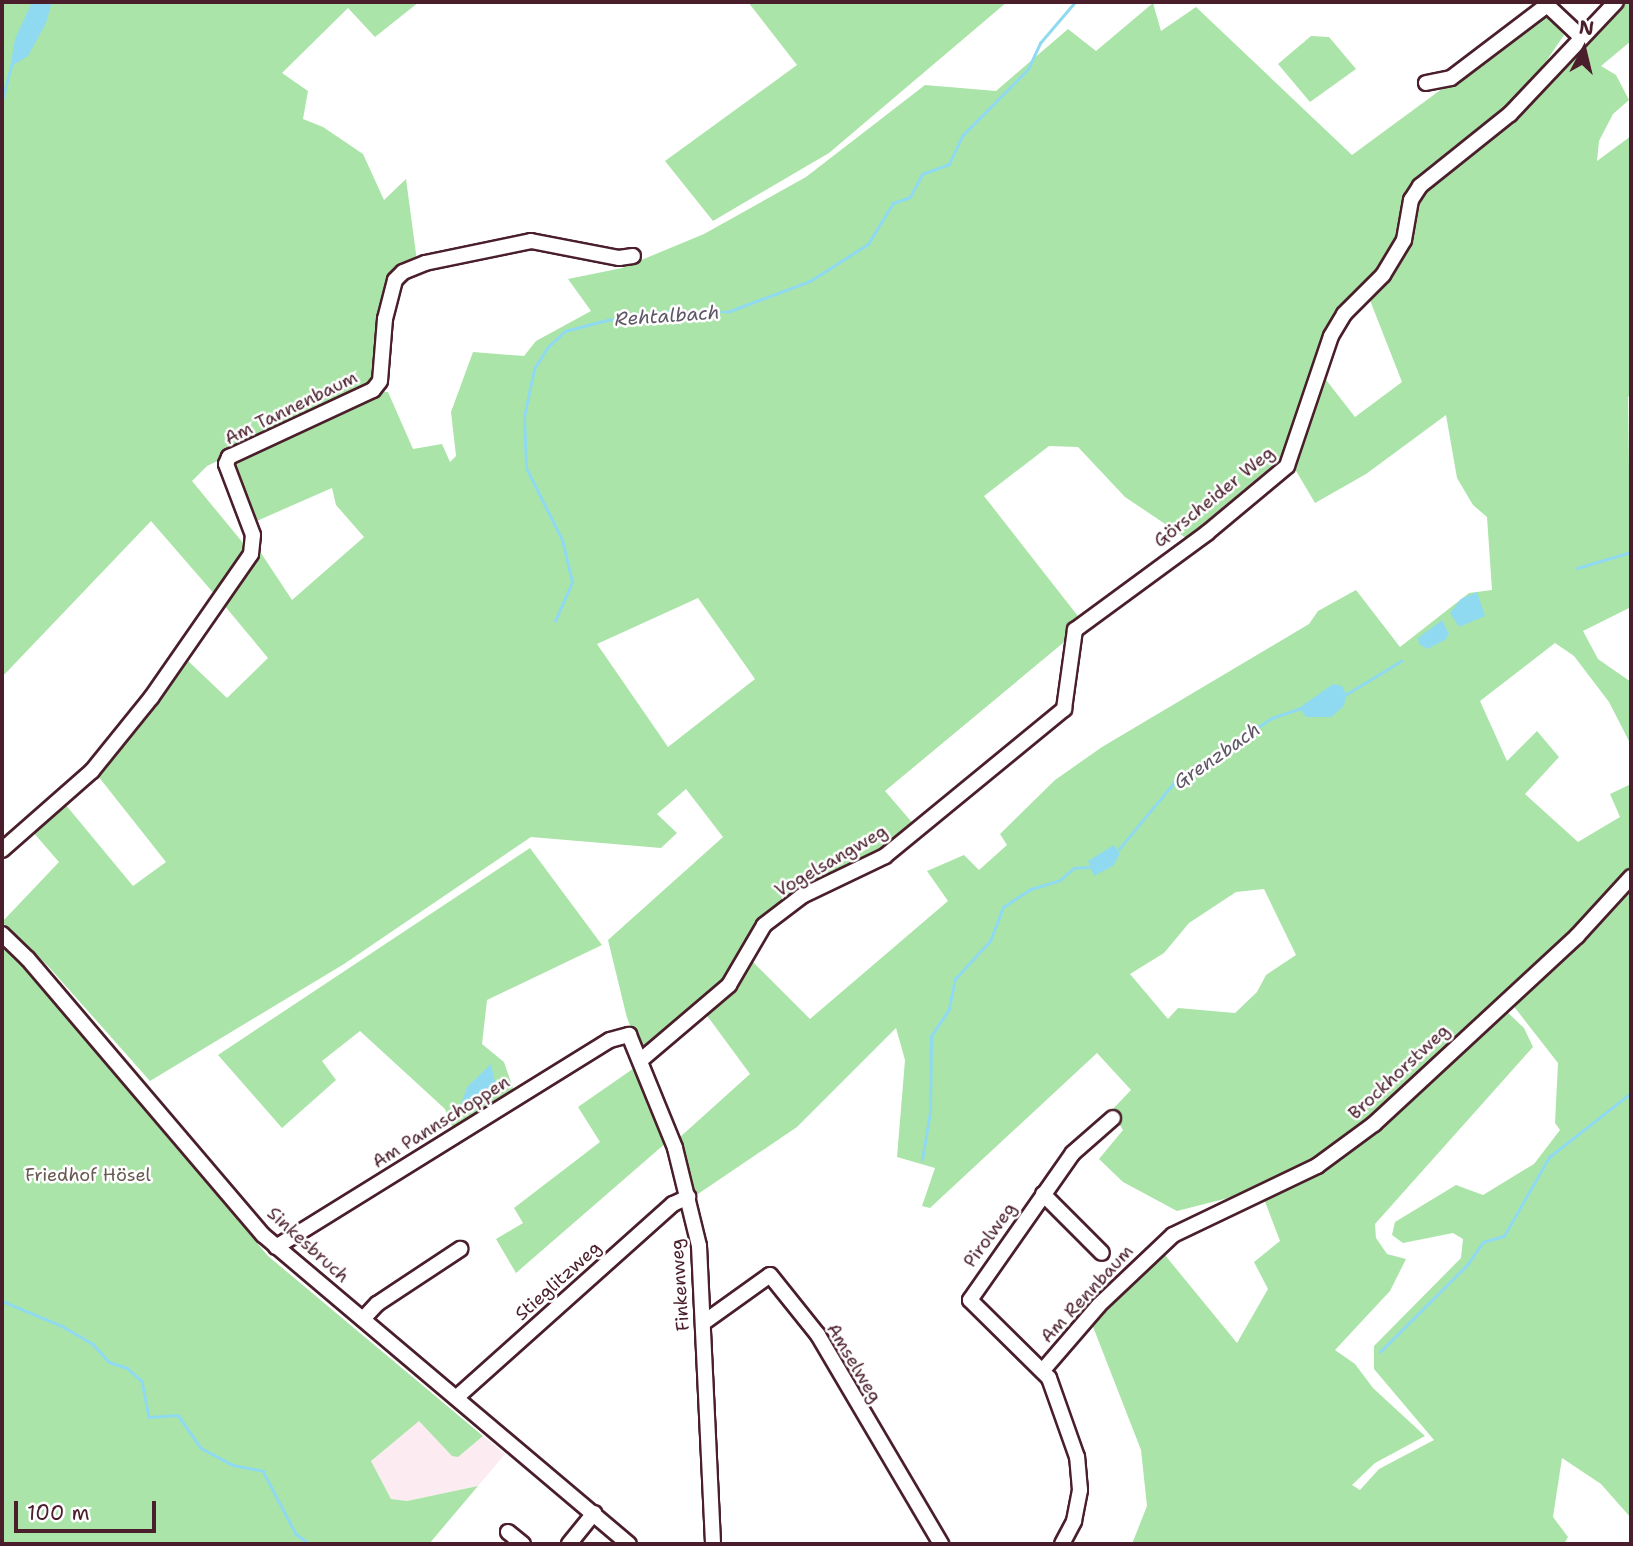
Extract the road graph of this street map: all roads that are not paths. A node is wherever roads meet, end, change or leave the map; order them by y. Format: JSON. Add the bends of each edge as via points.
{"nodes":[{"id":1,"x":1616,"y":2,"type":"edge"},
{"id":2,"x":1580,"y":37,"type":"junction"},
{"id":3,"x":1426,"y":83,"type":"dead end"},
{"id":4,"x":633,"y":256,"type":"dead end"},
{"id":5,"x":964,"y":793,"type":"joint"},
{"id":6,"x":2,"y":850,"type":"edge"},
{"id":7,"x":1631,"y":877,"type":"edge"},
{"id":8,"x":2,"y":934,"type":"edge"},
{"id":9,"x":629,"y":1035,"type":"joint"},
{"id":10,"x":640,"y":1060,"type":"junction"},
{"id":11,"x":1113,"y":1118,"type":"dead end"},
{"id":12,"x":1043,"y":1194,"type":"junction"},
{"id":13,"x":688,"y":1197,"type":"junction"},
{"id":14,"x":276,"y":1247,"type":"junction"},
{"id":15,"x":1159,"y":1247,"type":"joint"},
{"id":16,"x":460,"y":1249,"type":"dead end"},
{"id":17,"x":1102,"y":1253,"type":"dead end"},
{"id":18,"x":970,"y":1300,"type":"joint"},
{"id":19,"x":363,"y":1320,"type":"junction"},
{"id":20,"x":703,"y":1323,"type":"junction"},
{"id":21,"x":1044,"y":1369,"type":"junction"},
{"id":22,"x":457,"y":1398,"type":"junction"},
{"id":23,"x":594,"y":1513,"type":"junction"},
{"id":24,"x":508,"y":1532,"type":"dead end"},
{"id":25,"x":523,"y":1544,"type":"edge"},
{"id":26,"x":569,"y":1544,"type":"edge"},
{"id":27,"x":629,"y":1544,"type":"edge"},
{"id":28,"x":713,"y":1544,"type":"edge"},
{"id":29,"x":941,"y":1544,"type":"edge"},
{"id":30,"x":1062,"y":1544,"type":"edge"}],
"edges":[{"from":1,"to":2,"type":"street","name":"Görscheider Weg"},
{"from":2,"to":3,"type":"street","via":[[1547,5],[1451,78]]},
{"from":2,"to":5,"type":"street","name":"Görscheider Weg","via":[[1510,114],[1420,186],[1411,200],[1404,240],[1383,275],[1344,314],[1331,336],[1287,466],[1075,630],[1064,709]]},
{"from":4,"to":6,"type":"street","name":"Am Tannenbaum","via":[[619,258],[531,241],[425,263],[403,272],[396,280],[385,319],[380,381],[373,390],[229,457],[226,464],[253,535],[251,554],[151,698],[92,771]]},
{"from":5,"to":10,"type":"street","name":"Vogelsangweg","via":[[885,856],[802,896],[764,925],[729,985]]},
{"from":7,"to":15,"type":"street","name":"Brockhorstweg","via":[[1577,936],[1374,1124],[1317,1166],[1184,1226]]},
{"from":8,"to":14,"type":"street","name":"Sinkesbruch"},
{"from":9,"to":10,"type":"street","name":"Finkenweg"},
{"from":9,"to":14,"type":"street","name":"Am Pannschoppen","via":[[610,1040]]},
{"from":10,"to":13,"type":"street","name":"Finkenweg","via":[[675,1148]]},
{"from":11,"to":12,"type":"street","name":"Pirolweg","via":[[1073,1153]]},
{"from":12,"to":17,"type":"street"},
{"from":12,"to":18,"type":"street","name":"Pirolweg"},
{"from":13,"to":20,"type":"street","name":"Finkenweg","via":[[699,1247]]},
{"from":13,"to":22,"type":"street","name":"Stieglitzweg","via":[[673,1204]]},
{"from":14,"to":19,"type":"street","name":"Sinkesbruch"},
{"from":15,"to":21,"type":"street","name":"Am Rennbaum","via":[[1099,1305]]},
{"from":16,"to":19,"type":"street","via":[[377,1304]]},
{"from":18,"to":21,"type":"street","name":"Am Rennbaum"},
{"from":19,"to":22,"type":"street","name":"Sinkesbruch"},
{"from":20,"to":28,"type":"street","name":"Finkenweg"},
{"from":20,"to":29,"type":"street","name":"Amselweg","via":[[770,1275],[818,1335]]},
{"from":21,"to":30,"type":"street","name":"Am Rennbaum","via":[[1077,1457],[1080,1490],[1074,1521]]},
{"from":22,"to":23,"type":"street","name":"Sinkesbruch"},
{"from":23,"to":26,"type":"street"},
{"from":23,"to":27,"type":"street","name":"Sinkesbruch"},
{"from":24,"to":25,"type":"street"}]}
